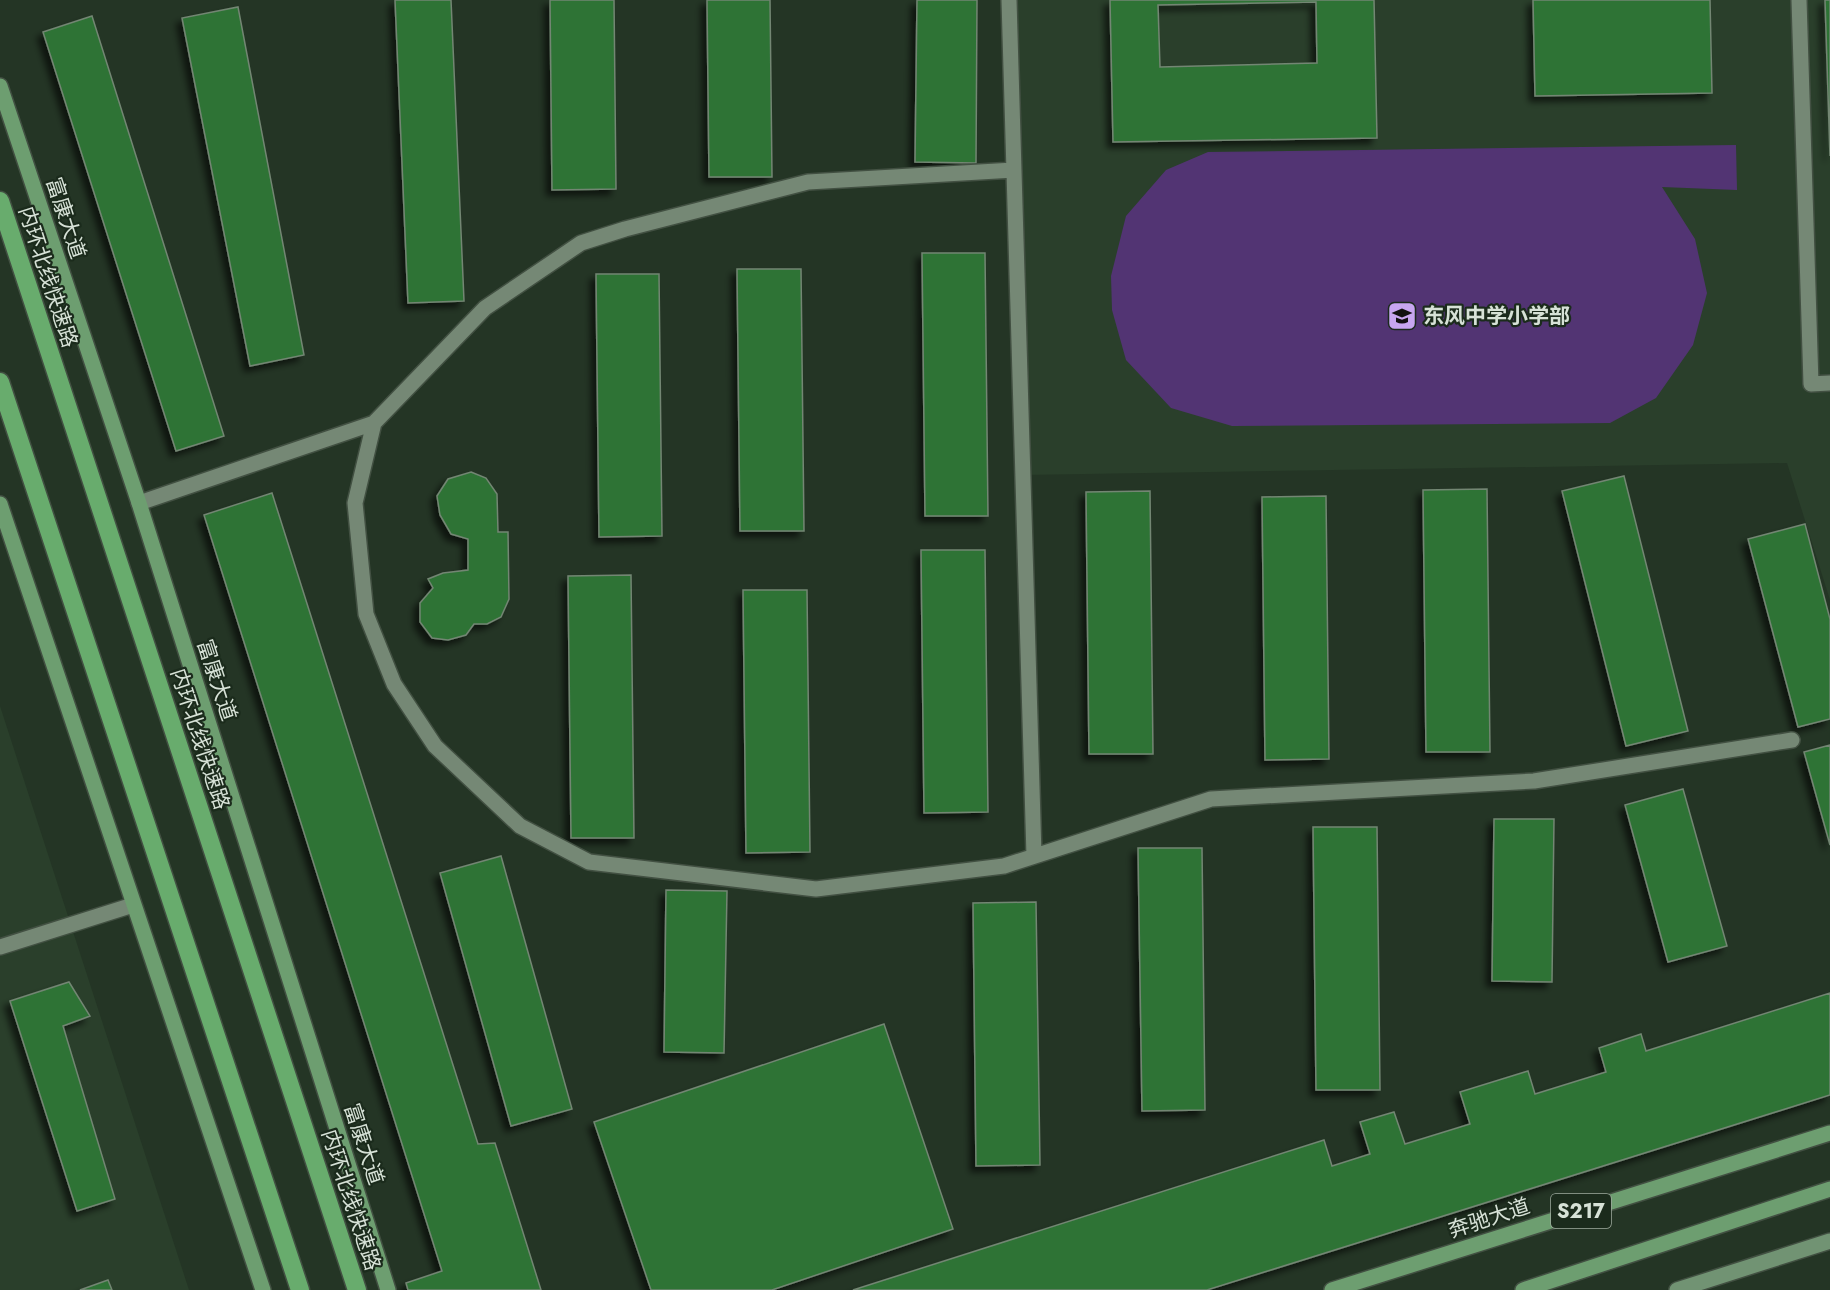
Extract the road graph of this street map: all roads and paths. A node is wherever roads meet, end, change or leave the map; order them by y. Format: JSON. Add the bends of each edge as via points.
{"nodes":[{"id":1,"x":1009,"y":0,"type":"edge"},
{"id":2,"x":1799,"y":0,"type":"edge"},
{"id":3,"x":0,"y":86,"type":"edge"},
{"id":4,"x":1014,"y":170,"type":"junction"},
{"id":5,"x":0,"y":201,"type":"edge"},
{"id":6,"x":0,"y":382,"type":"edge"},
{"id":7,"x":1830,"y":383,"type":"edge"},
{"id":8,"x":374,"y":423,"type":"junction"},
{"id":9,"x":139,"y":503,"type":"junction"},
{"id":10,"x":0,"y":504,"type":"edge"},
{"id":11,"x":1792,"y":740,"type":"dead end"},
{"id":12,"x":1034,"y":856,"type":"junction"},
{"id":13,"x":134,"y":905,"type":"junction"},
{"id":14,"x":0,"y":947,"type":"edge"},
{"id":15,"x":1830,"y":1133,"type":"edge"},
{"id":16,"x":1830,"y":1189,"type":"edge"},
{"id":17,"x":1830,"y":1240,"type":"edge"},
{"id":18,"x":263,"y":1290,"type":"edge"},
{"id":19,"x":300,"y":1290,"type":"edge"},
{"id":20,"x":357,"y":1290,"type":"edge"},
{"id":21,"x":388,"y":1290,"type":"edge"},
{"id":22,"x":1332,"y":1290,"type":"edge"},
{"id":23,"x":1523,"y":1290,"type":"edge"},
{"id":24,"x":1677,"y":1290,"type":"edge"}],
"edges":[{"from":1,"to":4,"type":"lane"},
{"from":2,"to":7,"type":"lane","via":[[1811,384]]},
{"from":3,"to":9,"type":"main road","name":"富康大道"},
{"from":4,"to":8,"type":"lane","via":[[808,182],[580,243],[485,308]]},
{"from":4,"to":12,"type":"lane"},
{"from":5,"to":20,"type":"highway","name":"内环北线快速路"},
{"from":6,"to":19,"type":"highway"},
{"from":8,"to":9,"type":"lane"},
{"from":8,"to":12,"type":"lane","via":[[355,503],[366,614],[394,684],[435,746],[520,826],[589,862],[816,889],[1004,866]]},
{"from":9,"to":21,"type":"main road","name":"富康大道"},
{"from":10,"to":13,"type":"main road"},
{"from":11,"to":12,"type":"lane","via":[[1534,781],[1211,799]]},
{"from":13,"to":14,"type":"lane"},
{"from":13,"to":18,"type":"main road"},
{"from":15,"to":22,"type":"main road","name":"奔驰大道","number":"S217"},
{"from":16,"to":23,"type":"main road"},
{"from":17,"to":24,"type":"street"}]}
